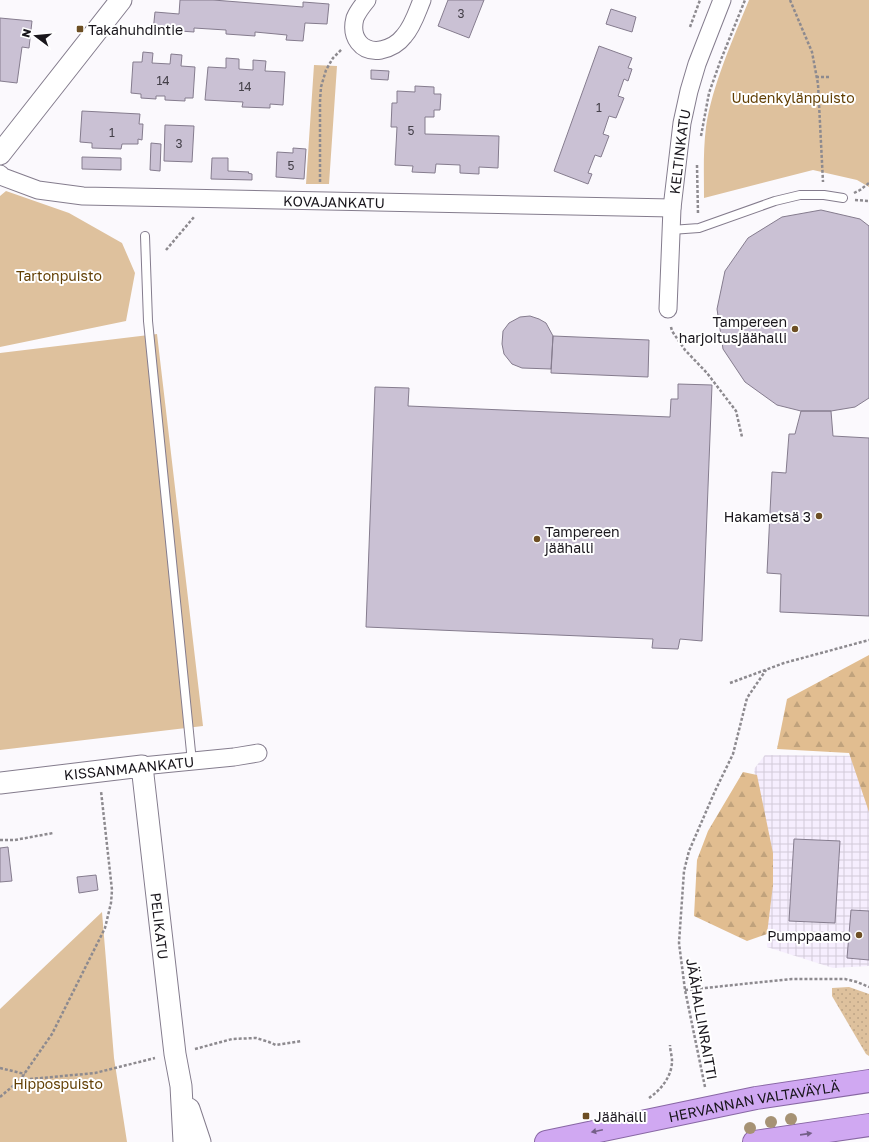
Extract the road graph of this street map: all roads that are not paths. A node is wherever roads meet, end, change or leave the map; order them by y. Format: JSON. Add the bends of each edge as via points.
{"nodes":[{"id":1,"x":121,"y":0,"type":"edge"},
{"id":2,"x":367,"y":0,"type":"edge"},
{"id":3,"x":422,"y":0,"type":"edge"},
{"id":4,"x":722,"y":0,"type":"edge"},
{"id":5,"x":0,"y":154,"type":"edge"},
{"id":6,"x":0,"y":174,"type":"edge"},
{"id":7,"x":843,"y":198,"type":"dead end"},
{"id":8,"x":672,"y":208,"type":"junction"},
{"id":9,"x":671,"y":230,"type":"junction"},
{"id":10,"x":144,"y":236,"type":"dead end"},
{"id":11,"x":668,"y":309,"type":"road end"},
{"id":12,"x":258,"y":753,"type":"dead end"},
{"id":13,"x":192,"y":762,"type":"junction"},
{"id":14,"x":142,"y":766,"type":"junction"},
{"id":15,"x":0,"y":783,"type":"edge"},
{"id":16,"x":869,"y":1081,"type":"edge"},
{"id":17,"x":181,"y":1086,"type":"junction"},
{"id":18,"x":869,"y":1125,"type":"edge"},
{"id":19,"x":184,"y":1142,"type":"edge"},
{"id":20,"x":200,"y":1142,"type":"edge"},
{"id":21,"x":546,"y":1142,"type":"edge"},
{"id":22,"x":754,"y":1142,"type":"edge"}],
"edges":[{"from":1,"to":5,"type":"street"},
{"from":2,"to":3,"type":"street","via":[[359,10],[354,30],[360,44],[370,50],[389,48],[405,36]]},
{"from":4,"to":8,"type":"street","name":"KELTINKATU","via":[[689,91],[682,123]]},
{"from":6,"to":8,"type":"street","name":"KOVAJANKATU","via":[[38,190],[83,196]]},
{"from":7,"to":9,"type":"lane","via":[[800,194],[699,228]]},
{"from":8,"to":9,"type":"street","name":"KELTINKATU"},
{"from":9,"to":11,"type":"street","name":"KELTINKATU"},
{"from":10,"to":13,"type":"lane","via":[[148,322]]},
{"from":12,"to":13,"type":"street","name":"KISSANMAANKATU"},
{"from":13,"to":14,"type":"street","name":"KISSANMAANKATU"},
{"from":14,"to":15,"type":"street","name":"KISSANMAANKATU"},
{"from":14,"to":17,"type":"street","name":"PELIKATU","via":[[175,1054]]},
{"from":16,"to":21,"type":"highway","name":"HERVANNAN VALTAVÄYLÄ","one_way":true,"via":[[756,1098]]},
{"from":17,"to":19,"type":"street","name":"PELIKATU"},
{"from":17,"to":20,"type":"street","name":"PELIKATU"},
{"from":22,"to":18,"type":"highway","one_way":true}]}
